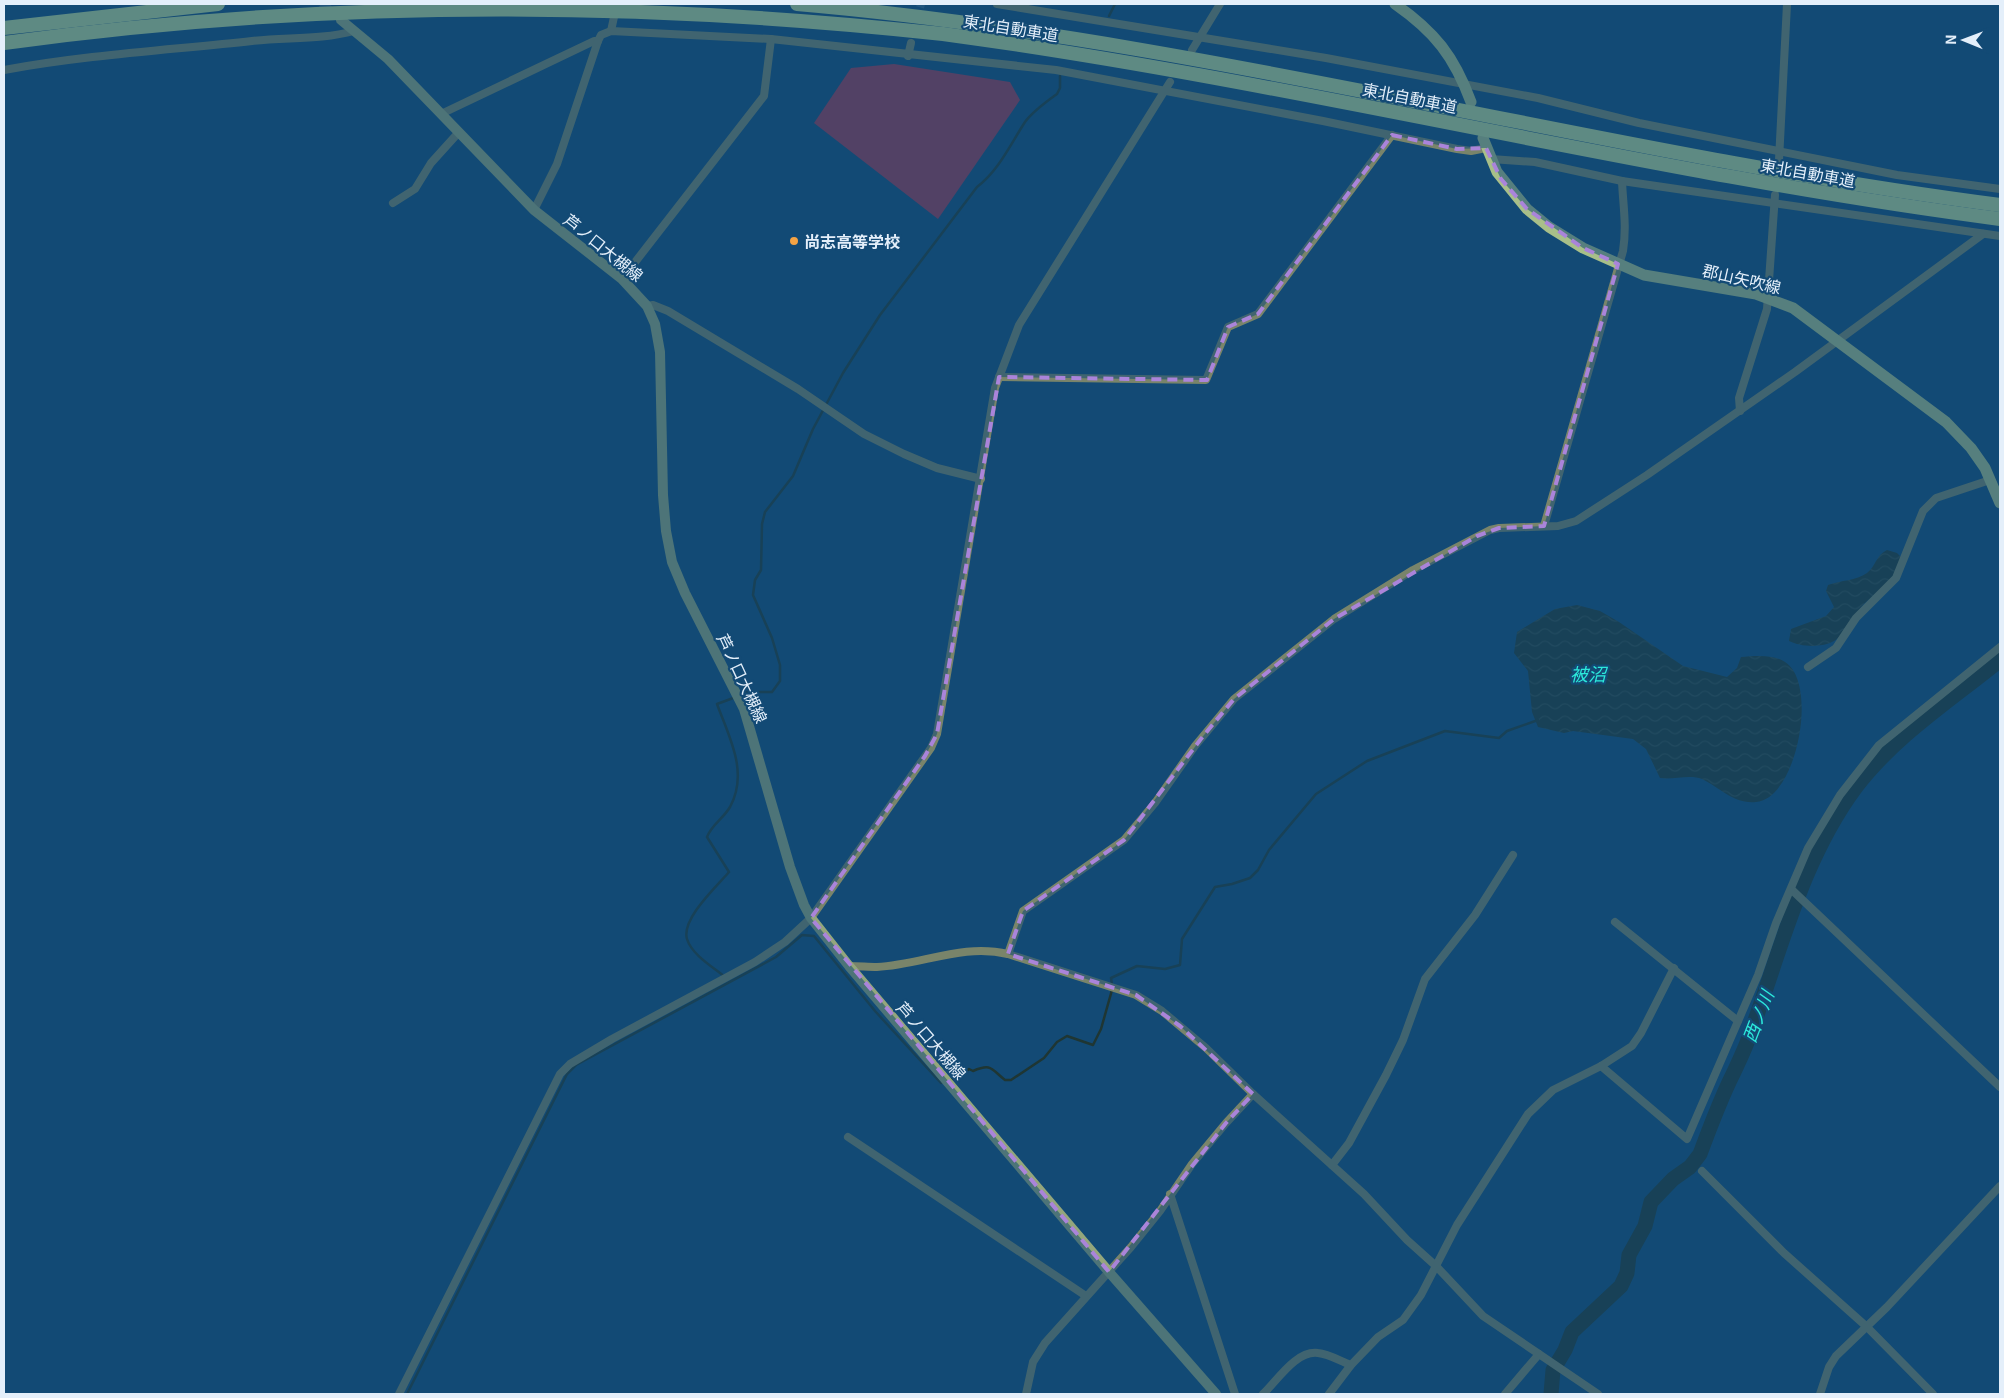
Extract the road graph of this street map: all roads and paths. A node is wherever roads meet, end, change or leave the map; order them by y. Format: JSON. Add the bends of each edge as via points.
{"nodes":[{"id":1,"x":218,"y":4,"type":"edge"},
{"id":2,"x":797,"y":4,"type":"edge"},
{"id":3,"x":997,"y":4,"type":"edge"},
{"id":4,"x":1220,"y":4,"type":"edge"},
{"id":5,"x":1395,"y":4,"type":"edge"},
{"id":6,"x":1787,"y":4,"type":"edge"},
{"id":7,"x":614,"y":18,"type":"dead end"},
{"id":8,"x":341,"y":20,"type":"tunnel mouth"},
{"id":9,"x":4,"y":28,"type":"edge"},
{"id":10,"x":354,"y":31,"type":"junction"},
{"id":11,"x":611,"y":31,"type":"junction"},
{"id":12,"x":1200,"y":36,"type":"junction"},
{"id":13,"x":771,"y":39,"type":"junction"},
{"id":14,"x":598,"y":41,"type":"junction"},
{"id":15,"x":4,"y":43,"type":"edge"},
{"id":16,"x":911,"y":43,"type":"dead end"},
{"id":17,"x":1192,"y":50,"type":"dead end"},
{"id":18,"x":908,"y":56,"type":"junction"},
{"id":19,"x":4,"y":70,"type":"edge"},
{"id":20,"x":1170,"y":82,"type":"dead end"},
{"id":21,"x":1464,"y":84,"type":"junction"},
{"id":22,"x":1165,"y":92,"type":"junction"},
{"id":23,"x":1471,"y":102,"type":"dead end"},
{"id":24,"x":441,"y":114,"type":"junction"},
{"id":25,"x":459,"y":132,"type":"junction"},
{"id":26,"x":1392,"y":135,"type":"junction"},
{"id":27,"x":1485,"y":143,"type":"joint"},
{"id":28,"x":1779,"y":151,"type":"junction"},
{"id":29,"x":1491,"y":159,"type":"junction"},
{"id":30,"x":1778,"y":160,"type":"dead end"},
{"id":31,"x":1622,"y":181,"type":"junction"},
{"id":32,"x":2000,"y":189,"type":"edge"},
{"id":33,"x":1775,"y":195,"type":"dead end"},
{"id":34,"x":393,"y":203,"type":"dead end"},
{"id":35,"x":1775,"y":204,"type":"junction"},
{"id":36,"x":2000,"y":205,"type":"edge"},
{"id":37,"x":534,"y":210,"type":"junction"},
{"id":38,"x":2000,"y":219,"type":"edge"},
{"id":39,"x":1983,"y":234,"type":"junction"},
{"id":40,"x":2000,"y":236,"type":"edge"},
{"id":41,"x":1618,"y":264,"type":"junction"},
{"id":42,"x":622,"y":280,"type":"junction"},
{"id":43,"x":1768,"y":297,"type":"junction"},
{"id":44,"x":647,"y":306,"type":"junction"},
{"id":45,"x":1839,"y":341,"type":"junction"},
{"id":46,"x":999,"y":378,"type":"junction"},
{"id":47,"x":1740,"y":411,"type":"junction"},
{"id":48,"x":981,"y":479,"type":"junction"},
{"id":49,"x":1990,"y":480,"type":"junction"},
{"id":50,"x":2000,"y":503,"type":"edge"},
{"id":51,"x":1544,"y":526,"type":"junction"},
{"id":52,"x":2000,"y":647,"type":"edge"},
{"id":53,"x":1808,"y":668,"type":"dead end"},
{"id":54,"x":1513,"y":855,"type":"dead end"},
{"id":55,"x":1792,"y":890,"type":"junction"},
{"id":56,"x":811,"y":918,"type":"junction"},
{"id":57,"x":1615,"y":922,"type":"dead end"},
{"id":58,"x":1008,"y":954,"type":"junction"},
{"id":59,"x":850,"y":966,"type":"junction"},
{"id":60,"x":1674,"y":968,"type":"junction"},
{"id":61,"x":1738,"y":1021,"type":"junction"},
{"id":62,"x":1601,"y":1066,"type":"junction"},
{"id":63,"x":2000,"y":1087,"type":"edge"},
{"id":64,"x":1253,"y":1094,"type":"junction"},
{"id":65,"x":848,"y":1137,"type":"dead end"},
{"id":66,"x":1332,"y":1165,"type":"junction"},
{"id":67,"x":1702,"y":1171,"type":"dead end"},
{"id":68,"x":2000,"y":1186,"type":"edge"},
{"id":69,"x":1170,"y":1194,"type":"junction"},
{"id":70,"x":1436,"y":1266,"type":"junction"},
{"id":71,"x":1109,"y":1272,"type":"junction"},
{"id":72,"x":1086,"y":1296,"type":"junction"},
{"id":73,"x":1867,"y":1327,"type":"junction"},
{"id":74,"x":1539,"y":1354,"type":"junction"},
{"id":75,"x":1351,"y":1365,"type":"junction"},
{"id":76,"x":399,"y":1394,"type":"edge"},
{"id":77,"x":1026,"y":1394,"type":"edge"},
{"id":78,"x":1216,"y":1394,"type":"edge"},
{"id":79,"x":1235,"y":1394,"type":"edge"},
{"id":80,"x":1263,"y":1394,"type":"edge"},
{"id":81,"x":1329,"y":1394,"type":"edge"},
{"id":82,"x":1505,"y":1394,"type":"edge"},
{"id":83,"x":1598,"y":1394,"type":"edge"},
{"id":84,"x":1820,"y":1394,"type":"edge"},
{"id":85,"x":1933,"y":1394,"type":"edge"}],
"edges":[{"from":1,"to":9,"type":"highway"},
{"from":2,"to":36,"type":"highway","name":"東北自動車道","via":[[941,19],[1102,43],[1784,172]]},
{"from":3,"to":12,"type":"street"},
{"from":4,"to":12,"type":"street"},
{"from":5,"to":21,"type":"main road","via":[[1424,25],[1441,43]]},
{"from":6,"to":28,"type":"street"},
{"from":7,"to":11,"type":"street"},
{"from":8,"to":10,"type":"main road","name":"芦ノ口大槻線"},
{"from":10,"to":19,"type":"street","via":[[180,50],[150,50]]},
{"from":10,"to":24,"type":"main road","name":"芦ノ口大槻線","via":[[388,59]]},
{"from":11,"to":13,"type":"street"},
{"from":11,"to":14,"type":"street","via":[[601,35]]},
{"from":12,"to":17,"type":"street"},
{"from":12,"to":21,"type":"street"},
{"from":13,"to":18,"type":"street"},
{"from":13,"to":42,"type":"street","via":[[764,96]]},
{"from":14,"to":24,"type":"street"},
{"from":14,"to":37,"type":"street","via":[[556,164]]},
{"from":15,"to":38,"type":"highway","name":"東北自動車道","via":[[201,20],[408,7],[624,7],[813,20],[938,34],[1189,72],[1724,176]]},
{"from":16,"to":18,"type":"street"},
{"from":18,"to":22,"type":"street","via":[[1056,70]]},
{"from":20,"to":22,"type":"street"},
{"from":21,"to":23,"type":"main road"},
{"from":21,"to":28,"type":"street","via":[[1538,98],[1639,124]]},
{"from":22,"to":26,"type":"street"},
{"from":22,"to":46,"type":"street","via":[[1019,325]]},
{"from":24,"to":25,"type":"main road","name":"芦ノ口大槻線"},
{"from":25,"to":34,"type":"street","via":[[431,163],[415,189]]},
{"from":25,"to":37,"type":"main road","name":"芦ノ口大槻線"},
{"from":26,"to":27,"type":"street","via":[[1471,151]]},
{"from":26,"to":46,"type":"street","via":[[1258,314],[1228,327],[1206,380]]},
{"from":27,"to":29,"type":"main road","name":"郡山矢吹線"},
{"from":28,"to":30,"type":"street"},
{"from":28,"to":32,"type":"street","via":[[1897,175]]},
{"from":29,"to":31,"type":"street","via":[[1535,162]]},
{"from":29,"to":41,"type":"main road","name":"郡山矢吹線","via":[[1506,185],[1532,214],[1583,248]]},
{"from":31,"to":35,"type":"street"},
{"from":31,"to":41,"type":"street","via":[[1626,234]]},
{"from":33,"to":35,"type":"street"},
{"from":35,"to":39,"type":"street"},
{"from":35,"to":43,"type":"street"},
{"from":37,"to":42,"type":"main road","name":"芦ノ口大槻線"},
{"from":39,"to":40,"type":"street"},
{"from":39,"to":45,"type":"street"},
{"from":41,"to":43,"type":"main road","name":"郡山矢吹線","via":[[1644,275]]},
{"from":41,"to":51,"type":"street"},
{"from":42,"to":44,"type":"main road","name":"芦ノ口大槻線"},
{"from":43,"to":45,"type":"main road","name":"郡山矢吹線","via":[[1793,308]]},
{"from":43,"to":47,"type":"street","via":[[1738,401]]},
{"from":44,"to":48,"type":"street","via":[[668,311],[781,378],[847,424],[881,443],[937,468]]},
{"from":44,"to":56,"type":"main road","name":"芦ノ口大槻線","via":[[655,324],[660,352],[662,496],[672,562],[744,708],[790,867]]},
{"from":45,"to":47,"type":"street"},
{"from":45,"to":49,"type":"main road","name":"郡山矢吹線","via":[[1946,422],[1970,448]]},
{"from":46,"to":48,"type":"street"},
{"from":47,"to":51,"type":"street","via":[[1576,521]]},
{"from":48,"to":56,"type":"street","via":[[937,734],[926,755]]},
{"from":49,"to":50,"type":"main road","name":"郡山矢吹線"},
{"from":49,"to":53,"type":"street","via":[[1936,498],[1929,504],[1923,511],[1896,578],[1856,618],[1836,648]]},
{"from":51,"to":58,"type":"street","via":[[1499,528],[1477,536],[1334,619],[1262,676],[1234,699],[1124,840],[1023,911]]},
{"from":52,"to":55,"type":"street","via":[[1866,759],[1812,841]]},
{"from":54,"to":66,"type":"street","via":[[1475,915],[1425,979],[1403,1040],[1386,1075],[1356,1132]]},
{"from":55,"to":61,"type":"street"},
{"from":55,"to":63,"type":"street"},
{"from":56,"to":59,"type":"main road","name":"芦ノ口大槻線"},
{"from":56,"to":76,"type":"street","via":[[778,948],[564,1069],[553,1085]]},
{"from":57,"to":60,"type":"street"},
{"from":58,"to":59,"type":"street","via":[[968,950],[878,967]]},
{"from":58,"to":64,"type":"street","via":[[1136,995],[1180,1026]]},
{"from":59,"to":71,"type":"main road","name":"芦ノ口大槻線"},
{"from":60,"to":61,"type":"street"},
{"from":60,"to":62,"type":"street","via":[[1637,1040]]},
{"from":61,"to":62,"type":"street","via":[[1687,1139]]},
{"from":62,"to":70,"type":"street","via":[[1553,1090],[1528,1114],[1469,1205]]},
{"from":64,"to":66,"type":"street"},
{"from":64,"to":69,"type":"street","via":[[1226,1122]]},
{"from":65,"to":72,"type":"street"},
{"from":66,"to":70,"type":"street"},
{"from":67,"to":73,"type":"street","via":[[1784,1253]]},
{"from":68,"to":73,"type":"street"},
{"from":69,"to":71,"type":"street","via":[[1160,1211]]},
{"from":69,"to":79,"type":"street"},
{"from":70,"to":74,"type":"street","via":[[1483,1316]]},
{"from":70,"to":75,"type":"street","via":[[1403,1320],[1378,1337]]},
{"from":71,"to":72,"type":"street"},
{"from":71,"to":78,"type":"main road","name":"芦ノ口大槻線"},
{"from":72,"to":77,"type":"street","via":[[1038,1352],[1029,1372]]},
{"from":73,"to":84,"type":"street","via":[[1836,1356]]},
{"from":73,"to":85,"type":"street"},
{"from":74,"to":82,"type":"street"},
{"from":74,"to":83,"type":"street"},
{"from":75,"to":80,"type":"street","via":[[1320,1353],[1310,1353],[1295,1361]]},
{"from":75,"to":81,"type":"street"}]}
